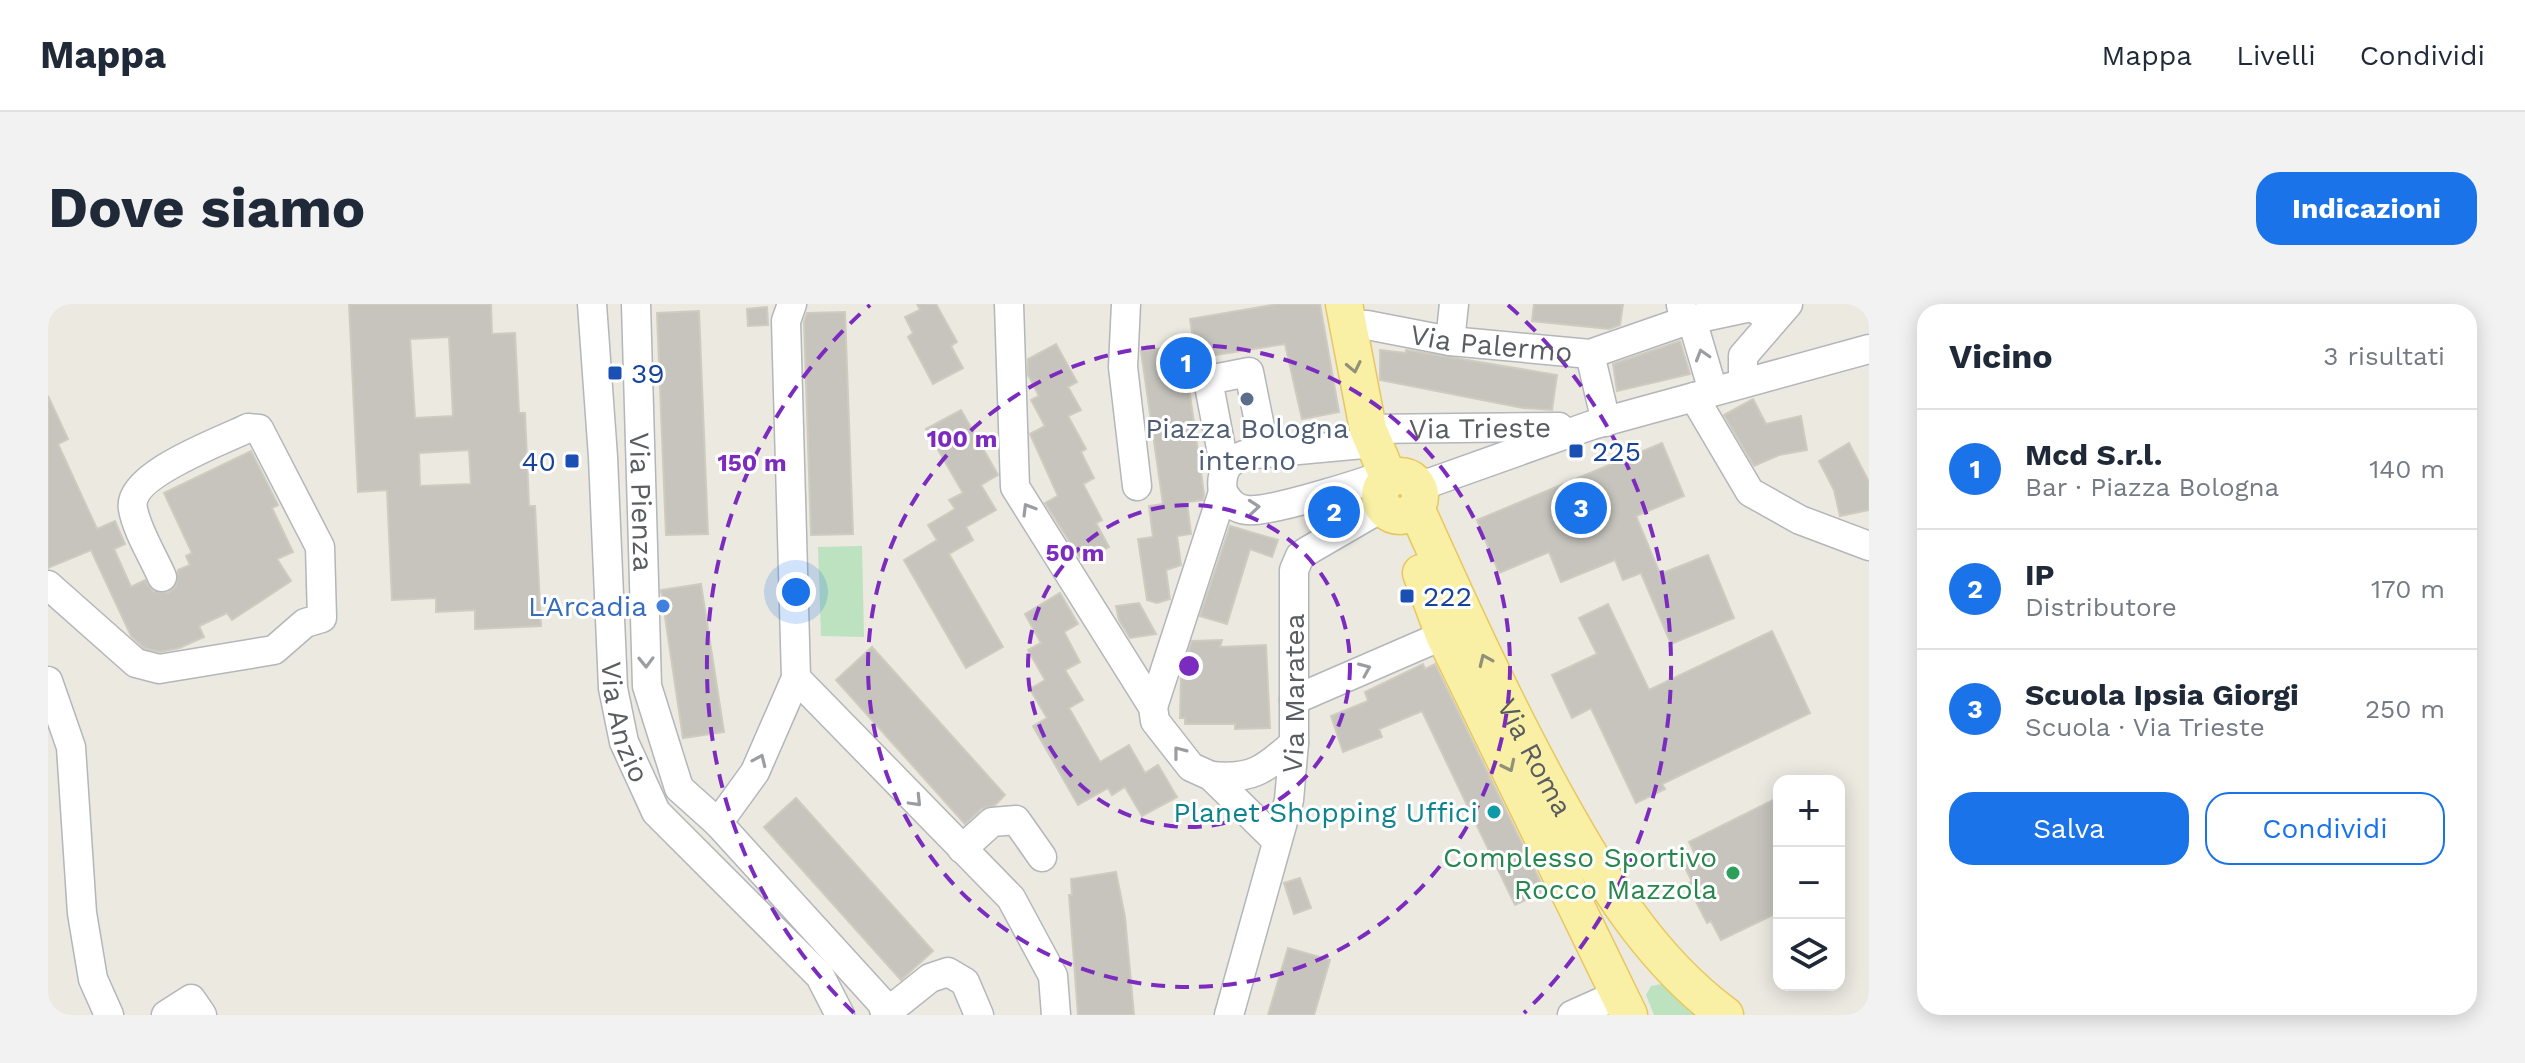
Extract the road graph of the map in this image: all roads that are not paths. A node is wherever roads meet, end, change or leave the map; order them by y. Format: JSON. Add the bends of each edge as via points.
{"nodes":[{"id":1,"x":592,"y":304,"type":"edge"},
{"id":2,"x":636,"y":304,"type":"edge"},
{"id":3,"x":792,"y":304,"type":"edge"},
{"id":4,"x":1009,"y":304,"type":"edge"},
{"id":5,"x":1126,"y":304,"type":"edge"},
{"id":6,"x":1454,"y":304,"type":"edge"},
{"id":7,"x":1781,"y":313,"type":"edge"},
{"id":8,"x":1345,"y":315,"type":"edge"},
{"id":9,"x":1686,"y":315,"type":"edge"},
{"id":10,"x":1450,"y":341,"type":"junction"},
{"id":11,"x":1869,"y":349,"type":"edge"},
{"id":12,"x":1590,"y":354,"type":"junction"},
{"id":13,"x":1743,"y":381,"type":"junction"},
{"id":14,"x":1704,"y":394,"type":"junction"},
{"id":15,"x":1665,"y":405,"type":"junction"},
{"id":16,"x":1599,"y":424,"type":"junction"},
{"id":17,"x":1723,"y":445,"type":"junction"},
{"id":18,"x":1265,"y":452,"type":"junction"},
{"id":19,"x":1224,"y":480,"type":"junction"},
{"id":20,"x":1392,"y":480,"type":"junction"},
{"id":21,"x":1137,"y":486,"type":"dead end"},
{"id":22,"x":1869,"y":546,"type":"edge"},
{"id":23,"x":162,"y":577,"type":"dead end"},
{"id":24,"x":48,"y":585,"type":"edge"},
{"id":25,"x":1444,"y":635,"type":"junction"},
{"id":26,"x":796,"y":678,"type":"junction"},
{"id":27,"x":48,"y":681,"type":"edge"},
{"id":28,"x":1294,"y":700,"type":"junction"},
{"id":29,"x":1153,"y":707,"type":"junction"},
{"id":30,"x":1294,"y":743,"type":"junction"},
{"id":31,"x":1211,"y":776,"type":"junction"},
{"id":32,"x":718,"y":823,"type":"junction"},
{"id":33,"x":1277,"y":841,"type":"junction"},
{"id":34,"x":962,"y":849,"type":"junction"},
{"id":35,"x":1042,"y":857,"type":"dead end"},
{"id":36,"x":1668,"y":967,"type":"junction"},
{"id":37,"x":1622,"y":998,"type":"edge"},
{"id":38,"x":109,"y":1015,"type":"edge"},
{"id":39,"x":166,"y":1015,"type":"edge"},
{"id":40,"x":202,"y":1015,"type":"edge"},
{"id":41,"x":840,"y":1015,"type":"edge"},
{"id":42,"x":886,"y":1015,"type":"edge"},
{"id":43,"x":979,"y":1015,"type":"edge"},
{"id":44,"x":1056,"y":1015,"type":"edge"},
{"id":45,"x":1229,"y":1015,"type":"edge"},
{"id":46,"x":1572,"y":1015,"type":"edge"},
{"id":47,"x":1725,"y":1015,"type":"edge"}],
"edges":[{"from":1,"to":41,"type":"street","name":"Via Anzio","via":[[613,688],[624,742],[656,812],[820,976]]},
{"from":2,"to":32,"type":"street","name":"Via Pienza","one_way":true,"via":[[647,686],[679,788]]},
{"from":3,"to":26,"type":"street","via":[[786,321]]},
{"from":29,"to":4,"type":"street","one_way":true,"via":[[1015,487]]},
{"from":5,"to":21,"type":"street","via":[[1123,367]]},
{"from":6,"to":10,"type":"street"},
{"from":7,"to":9,"type":"street","name":"Via Palermo","via":[[1754,308]]},
{"from":7,"to":13,"type":"street","via":[[1743,356]]},
{"from":8,"to":10,"type":"street","name":"Via Palermo","via":[[1367,325]]},
{"from":8,"to":20,"type":"main road","one_way":true},
{"from":9,"to":12,"type":"street","name":"Via Palermo"},
{"from":14,"to":9,"type":"street","one_way":true},
{"from":10,"to":12,"type":"street","name":"Via Palermo"},
{"from":11,"to":13,"type":"street","name":"Via Trieste"},
{"from":12,"to":16,"type":"street","name":"Via Palermo"},
{"from":13,"to":14,"type":"street","name":"Via Trieste"},
{"from":14,"to":15,"type":"street","name":"Via Trieste"},
{"from":14,"to":17,"type":"street"},
{"from":15,"to":16,"type":"street","name":"Via Trieste"},
{"from":15,"to":17,"type":"street"},
{"from":16,"to":20,"type":"street","name":"Via Trieste"},
{"from":16,"to":20,"type":"street","name":"Via Trieste"},
{"from":17,"to":22,"type":"street","via":[[1750,492],[1800,520]]},
{"from":18,"to":19,"type":"street","via":[[1235,458]]},
{"from":18,"to":19,"type":"street","via":[[1249,372],[1208,380]]},
{"from":18,"to":20,"type":"street"},
{"from":19,"to":20,"type":"street","one_way":true,"via":[[1235,507],[1254,510]]},
{"from":19,"to":29,"type":"street"},
{"from":20,"to":25,"type":"main road","name":"Via Roma"},
{"from":20,"to":28,"type":"street","name":"Via Maratea","via":[[1300,556],[1294,570]]},
{"from":36,"to":20,"type":"main road","name":"Via Roma","one_way":true,"via":[[1599,872],[1502,700]]},
{"from":23,"to":24,"type":"street","via":[[133,508],[133,494],[150,476],[248,428],[259,429],[320,547],[322,618],[305,623],[274,650],[159,669],[136,663]]},
{"from":28,"to":25,"type":"street","one_way":true},
{"from":25,"to":37,"type":"main road","name":"Via Roma","one_way":true},
{"from":32,"to":26,"type":"street","one_way":true,"via":[[755,772]]},
{"from":26,"to":34,"type":"street","one_way":true},
{"from":27,"to":38,"type":"street","via":[[71,747],[82,913],[93,979]]},
{"from":28,"to":30,"type":"street","name":"Via Maratea"},
{"from":31,"to":29,"type":"street","one_way":true,"via":[[1191,767],[1155,721]]},
{"from":30,"to":31,"type":"street","via":[[1249,776]]},
{"from":30,"to":33,"type":"street","name":"Via Maratea","via":[[1289,800]]},
{"from":31,"to":33,"type":"street"},
{"from":32,"to":42,"type":"street","name":"Via Pienza","via":[[882,1003]]},
{"from":33,"to":45,"type":"street","name":"Via Maratea"},
{"from":34,"to":35,"type":"street","via":[[992,822],[1016,820]]},
{"from":34,"to":44,"type":"street","via":[[1011,898],[1053,976]]},
{"from":36,"to":37,"type":"main road","via":[[1637,963],[1624,972]]},
{"from":36,"to":47,"type":"main road","name":"Via Roma"},
{"from":37,"to":46,"type":"street"},
{"from":39,"to":40,"type":"street","via":[[191,999]]},
{"from":42,"to":43,"type":"street","via":[[930,978],[948,972],[965,982]]}]}
